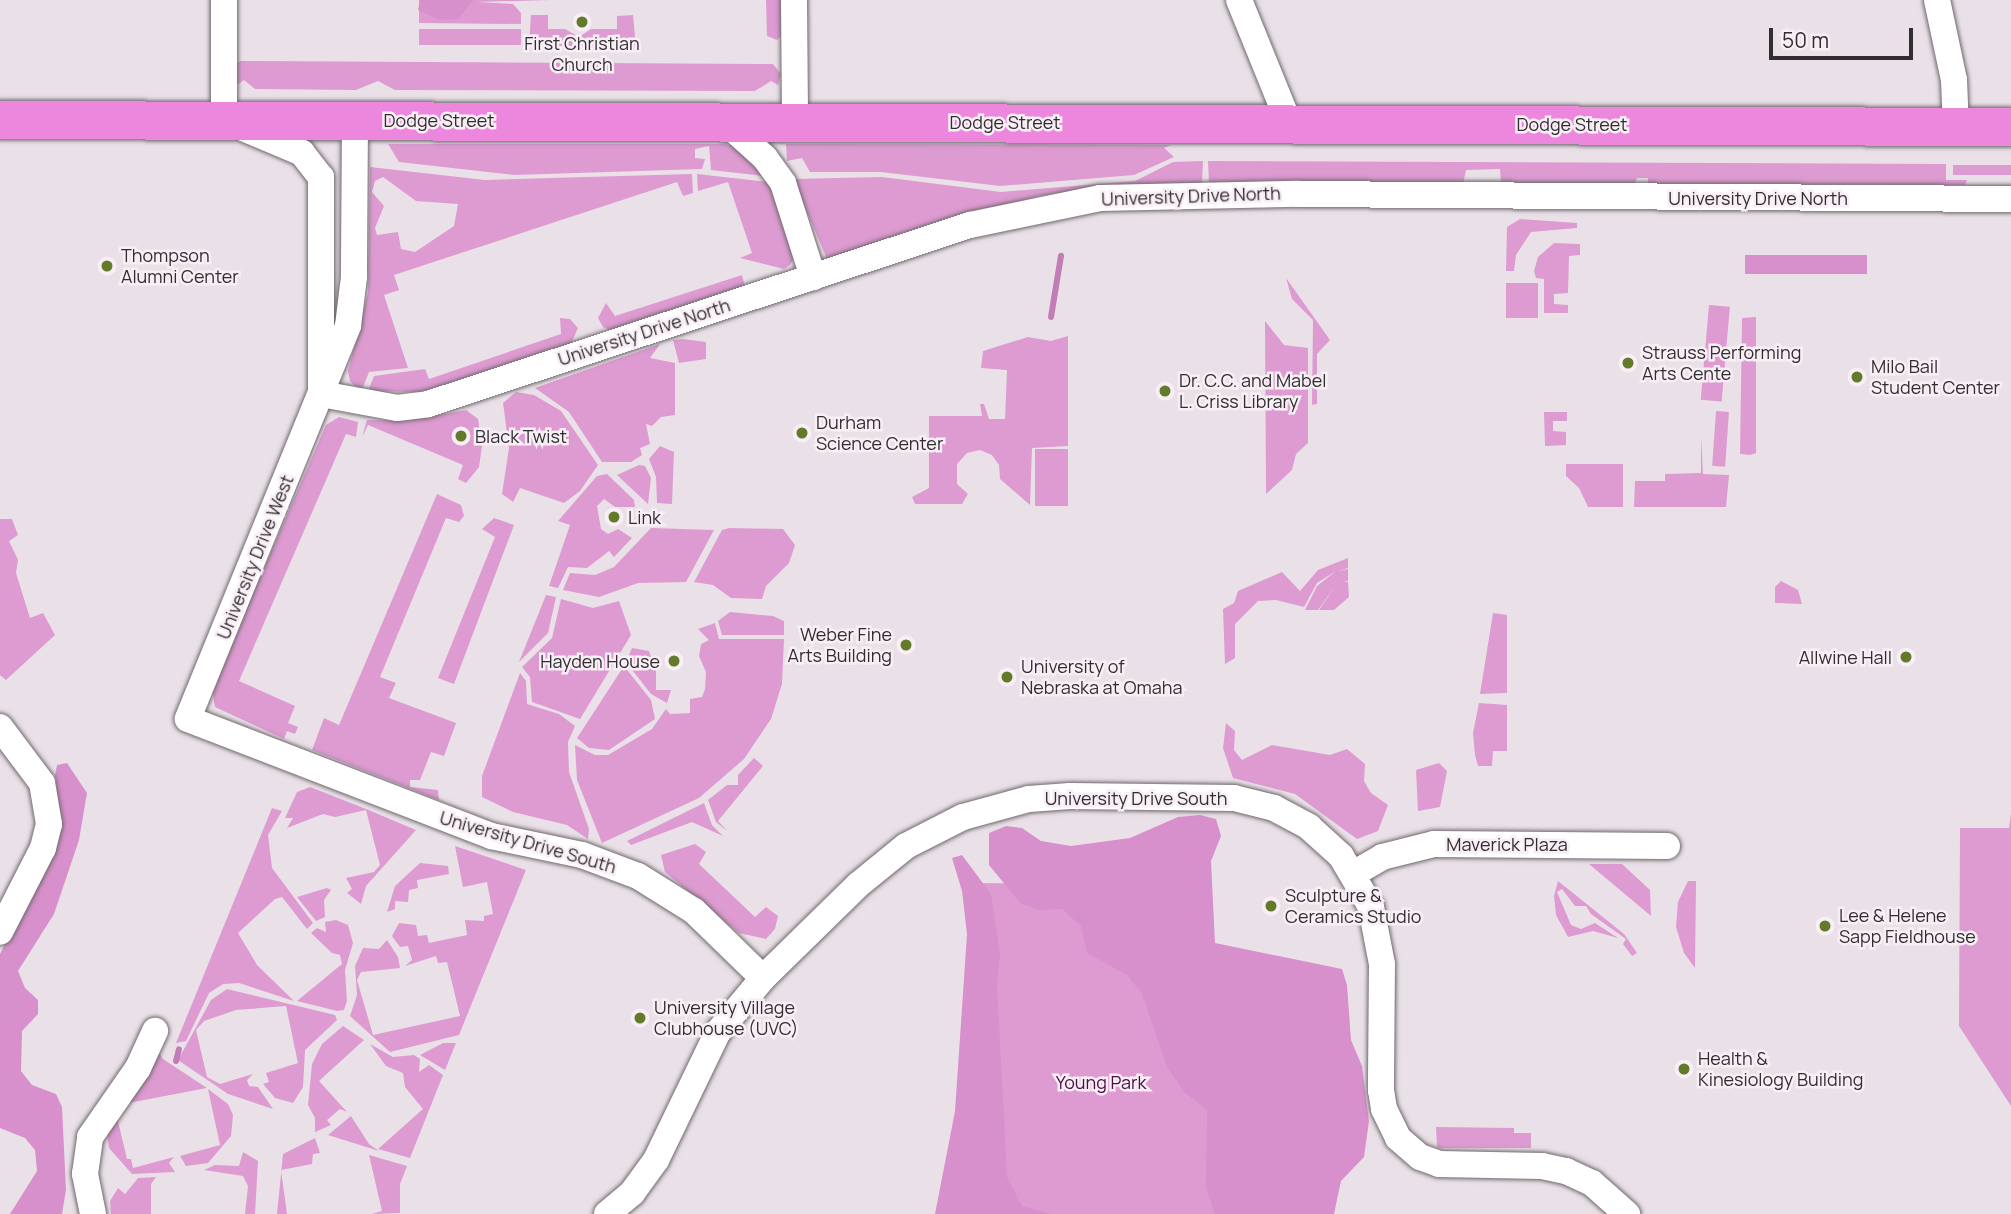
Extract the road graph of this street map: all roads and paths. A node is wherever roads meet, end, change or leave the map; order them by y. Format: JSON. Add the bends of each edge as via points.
{"nodes":[{"id":1,"x":224,"y":0,"type":"edge"},
{"id":2,"x":794,"y":0,"type":"edge"},
{"id":3,"x":1239,"y":0,"type":"edge"},
{"id":4,"x":1937,"y":0,"type":"edge"},
{"id":5,"x":722,"y":119,"type":"junction"},
{"id":6,"x":0,"y":120,"type":"edge"},
{"id":7,"x":224,"y":120,"type":"junction"},
{"id":8,"x":355,"y":120,"type":"junction"},
{"id":9,"x":795,"y":122,"type":"junction"},
{"id":10,"x":1289,"y":123,"type":"junction"},
{"id":11,"x":1956,"y":127,"type":"junction"},
{"id":12,"x":2011,"y":127,"type":"edge"},
{"id":13,"x":2011,"y":199,"type":"edge"},
{"id":14,"x":813,"y":277,"type":"junction"},
{"id":15,"x":321,"y":394,"type":"junction"},
{"id":16,"x":188,"y":719,"type":"joint"},
{"id":17,"x":0,"y":727,"type":"edge"},
{"id":18,"x":1667,"y":846,"type":"dead end"},
{"id":19,"x":1353,"y":874,"type":"junction"},
{"id":20,"x":0,"y":932,"type":"edge"},
{"id":21,"x":763,"y":978,"type":"junction"},
{"id":22,"x":155,"y":1031,"type":"dead end"},
{"id":23,"x":93,"y":1214,"type":"edge"},
{"id":24,"x":607,"y":1214,"type":"edge"},
{"id":25,"x":1627,"y":1214,"type":"edge"}],
"edges":[{"from":1,"to":7,"type":"street"},
{"from":2,"to":9,"type":"street"},
{"from":3,"to":10,"type":"street"},
{"from":4,"to":11,"type":"street","via":[[1954,80]]},
{"from":5,"to":8,"type":"highway","name":"Dodge Street"},
{"from":5,"to":9,"type":"highway","name":"Dodge Street"},
{"from":5,"to":14,"type":"street","via":[[765,158],[783,183]]},
{"from":6,"to":7,"type":"highway","name":"Dodge Street"},
{"from":7,"to":8,"type":"highway","name":"Dodge Street"},
{"from":7,"to":15,"type":"street","name":"University Drive West","via":[[302,153],[321,177]]},
{"from":8,"to":15,"type":"street","name":"University Drive West","via":[[352,302],[338,359]]},
{"from":9,"to":10,"type":"highway","name":"Dodge Street"},
{"from":10,"to":11,"type":"highway","name":"Dodge Street"},
{"from":11,"to":12,"type":"highway","name":"Dodge Street"},
{"from":13,"to":14,"type":"street","name":"University Drive North","via":[[1129,195],[1004,216]]},
{"from":14,"to":15,"type":"street","name":"University Drive North","via":[[428,404],[397,408]]},
{"from":15,"to":16,"type":"street","name":"University Drive West"},
{"from":16,"to":21,"type":"street","name":"University Drive South","via":[[491,836],[582,855],[638,876],[694,911]]},
{"from":17,"to":20,"type":"street","via":[[41,783],[49,816],[43,848]]},
{"from":18,"to":19,"type":"street","name":"Maverick Plaza","via":[[1434,844],[1382,857]]},
{"from":19,"to":21,"type":"street","name":"University Drive South","via":[[1309,827],[1255,802],[1204,796],[1029,799],[963,817],[906,846],[858,885]]},
{"from":19,"to":25,"type":"street","name":"University Drive South","via":[[1371,907],[1379,944],[1381,1090],[1384,1109],[1398,1138],[1420,1157],[1439,1164],[1546,1166],[1566,1171],[1592,1183]]},
{"from":21,"to":24,"type":"street","name":"University Drive South","via":[[703,1056],[652,1167]]},
{"from":22,"to":23,"type":"street","via":[[138,1068],[90,1138],[85,1166]]}]}
